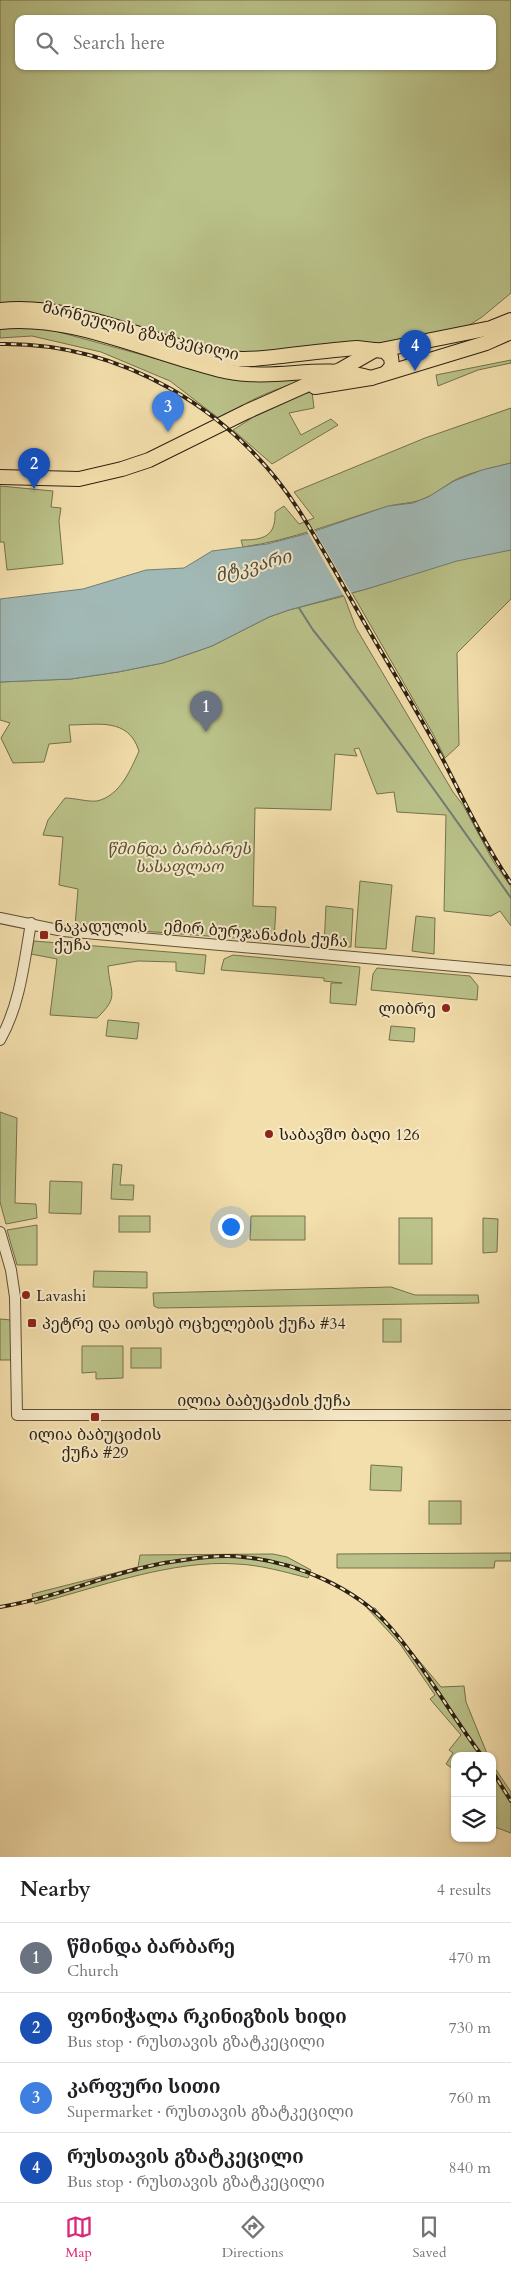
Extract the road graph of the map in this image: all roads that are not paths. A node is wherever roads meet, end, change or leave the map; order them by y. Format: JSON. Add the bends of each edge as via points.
{"nodes":[{"id":1,"x":0,"y":310,"type":"edge"},
{"id":2,"x":511,"y":320,"type":"edge"},
{"id":3,"x":0,"y":322,"type":"edge"},
{"id":4,"x":511,"y":332,"type":"edge"},
{"id":5,"x":376,"y":352,"type":"junction"},
{"id":6,"x":340,"y":370,"type":"junction"},
{"id":7,"x":386,"y":373,"type":"junction"},
{"id":8,"x":367,"y":377,"type":"junction"},
{"id":9,"x":298,"y":390,"type":"junction"},
{"id":10,"x":0,"y":477,"type":"edge"},
{"id":11,"x":0,"y":918,"type":"edge"},
{"id":12,"x":31,"y":923,"type":"junction"},
{"id":13,"x":511,"y":971,"type":"edge"},
{"id":14,"x":0,"y":1040,"type":"edge"},
{"id":15,"x":0,"y":1232,"type":"edge"},
{"id":16,"x":511,"y":1415,"type":"edge"}],
"edges":[{"from":1,"to":5,"type":"highway","name":"მარნეულის გზატკეცილი","via":[[36,309],[72,314],[230,358],[249,360],[357,348]]},
{"from":2,"to":5,"type":"highway","via":[[491,328]]},
{"from":3,"to":6,"type":"highway","name":"მარნეულის გზატკეცილი","via":[[23,320],[65,326],[226,371],[264,374]]},
{"from":4,"to":7,"type":"highway","via":[[486,343]]},
{"from":5,"to":6,"type":"highway"},
{"from":5,"to":7,"type":"highway","via":[[390,355],[392,363]]},
{"from":5,"to":8,"type":"highway","via":[[359,365]]},
{"from":6,"to":8,"type":"highway","name":"მარნეულის გზატკეცილი"},
{"from":6,"to":9,"type":"highway"},
{"from":7,"to":8,"type":"highway"},
{"from":8,"to":9,"type":"highway"},
{"from":9,"to":10,"type":"highway","via":[[122,470],[79,479]]},
{"from":11,"to":12,"type":"street","name":"ემირ ბურჯანაძის ქუჩა"},
{"from":12,"to":13,"type":"street","name":"ემირ ბურჯანაძის ქუჩა","via":[[64,931]]},
{"from":12,"to":14,"type":"street","via":[[18,993],[10,1022]]},
{"from":15,"to":16,"type":"street","name":"ილია ბაბუცაძის ქუჩა","via":[[15,1297],[17,1415]]}]}
